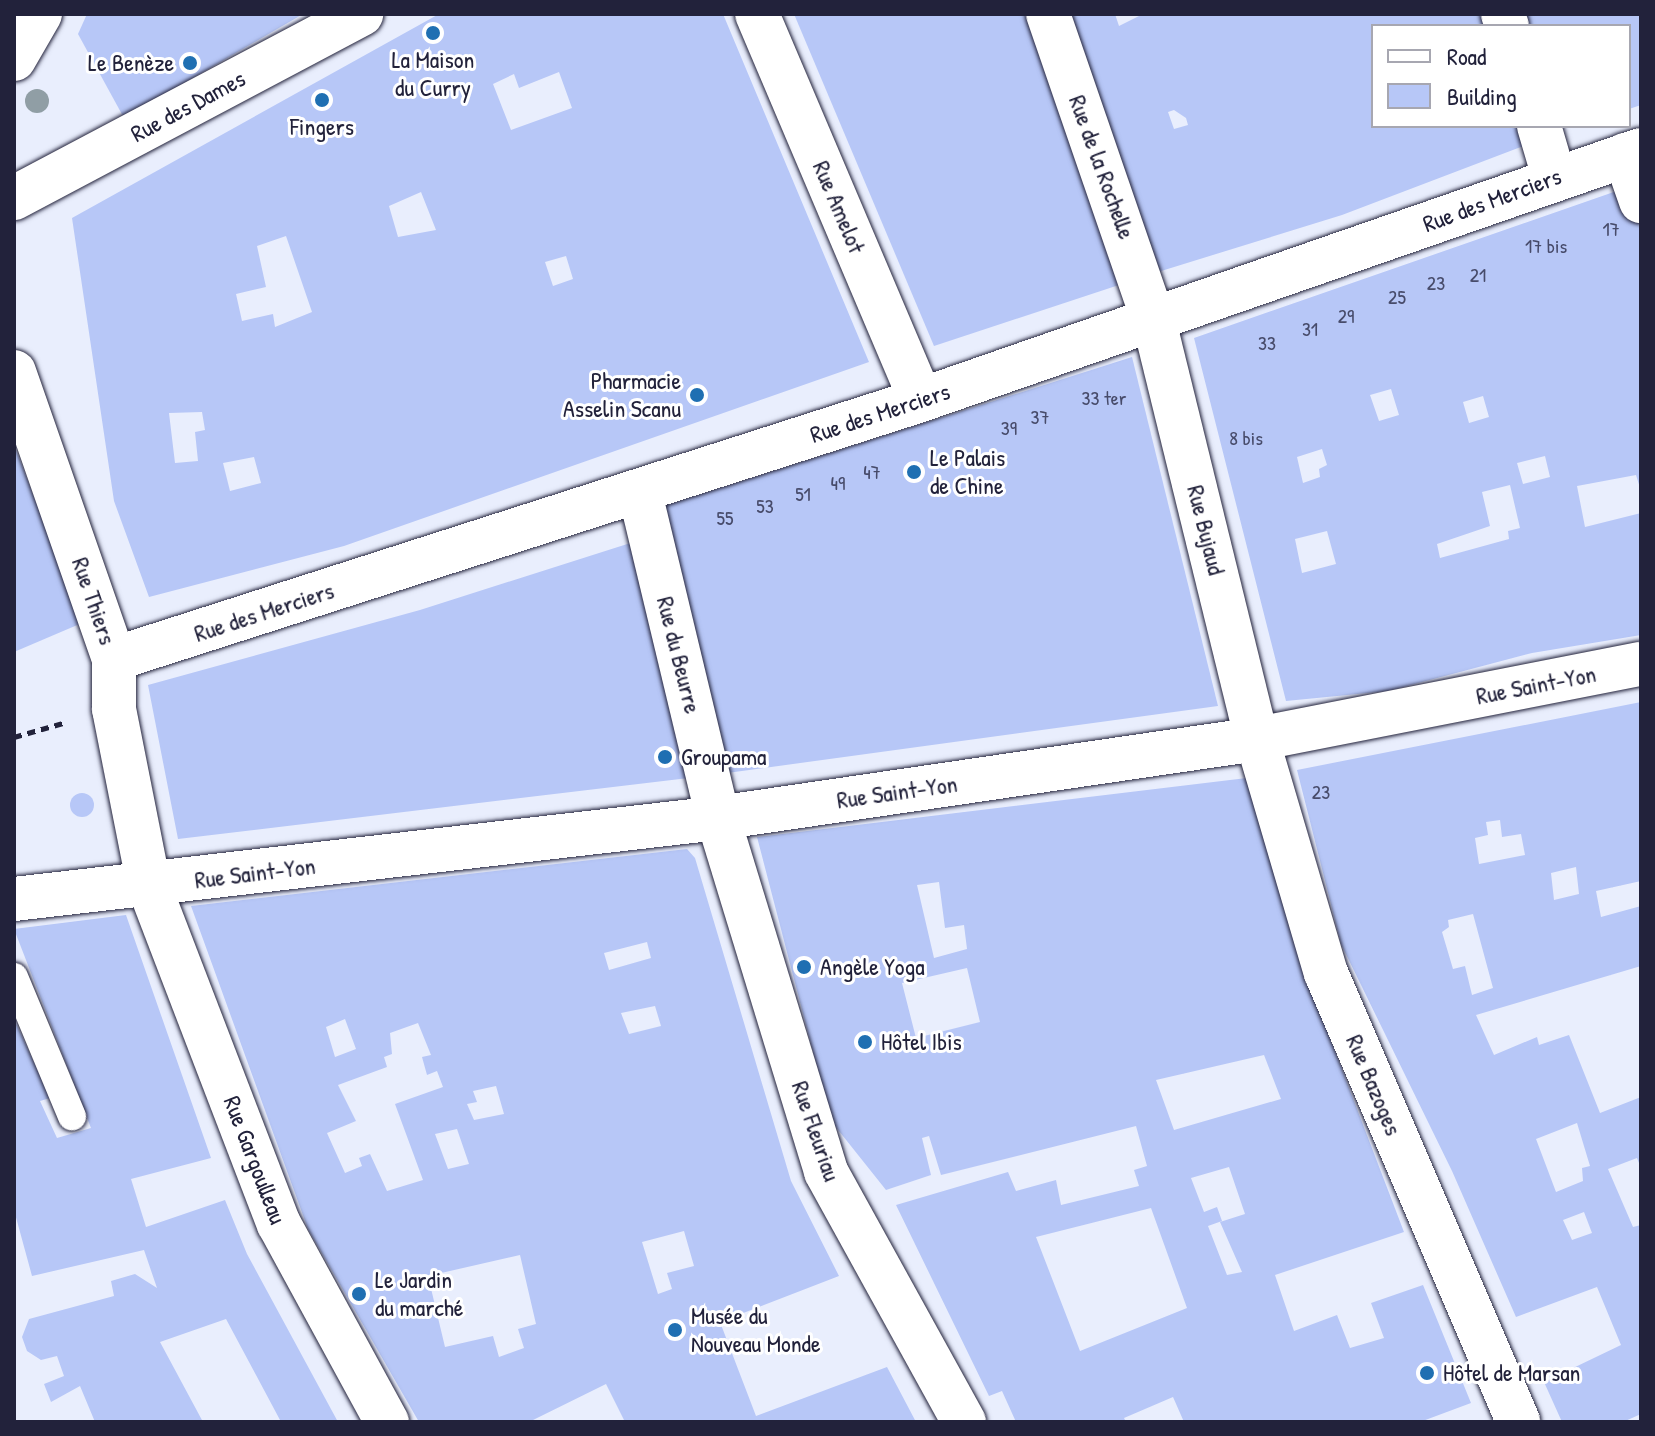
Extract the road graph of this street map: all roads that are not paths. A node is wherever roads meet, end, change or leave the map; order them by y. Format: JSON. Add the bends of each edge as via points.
{"nodes":[{"id":1,"x":40,"y":14,"type":"edge"},
{"id":2,"x":361,"y":14,"type":"edge"},
{"id":3,"x":757,"y":14,"type":"edge"},
{"id":4,"x":1048,"y":14,"type":"edge"},
{"id":5,"x":14,"y":59,"type":"edge"},
{"id":6,"x":1540,"y":128,"type":"edge"},
{"id":7,"x":1633,"y":152,"type":"edge"},
{"id":8,"x":1554,"y":177,"type":"junction"},
{"id":9,"x":14,"y":198,"type":"edge"},
{"id":10,"x":1641,"y":201,"type":"edge"},
{"id":11,"x":1154,"y":321,"type":"junction"},
{"id":12,"x":14,"y":372,"type":"edge"},
{"id":13,"x":921,"y":400,"type":"junction"},
{"id":14,"x":640,"y":493,"type":"junction"},
{"id":15,"x":114,"y":659,"type":"junction"},
{"id":16,"x":1641,"y":664,"type":"edge"},
{"id":17,"x":1257,"y":739,"type":"junction"},
{"id":18,"x":718,"y":818,"type":"junction"},
{"id":19,"x":149,"y":886,"type":"junction"},
{"id":20,"x":14,"y":899,"type":"edge"},
{"id":21,"x":14,"y":977,"type":"edge"},
{"id":22,"x":72,"y":1116,"type":"dead end"},
{"id":23,"x":387,"y":1422,"type":"edge"},
{"id":24,"x":964,"y":1422,"type":"edge"},
{"id":25,"x":1518,"y":1422,"type":"edge"}],
"edges":[{"from":1,"to":5,"type":"street"},
{"from":2,"to":9,"type":"street","name":"Rue des Dames"},
{"from":3,"to":13,"type":"street","name":"Rue Amelot"},
{"from":4,"to":11,"type":"street","name":"Rue de la Rochelle"},
{"from":6,"to":8,"type":"street"},
{"from":7,"to":8,"type":"street","name":"Rue des Merciers"},
{"from":7,"to":10,"type":"street"},
{"from":8,"to":11,"type":"street","name":"Rue des Merciers"},
{"from":11,"to":13,"type":"street","name":"Rue des Merciers"},
{"from":11,"to":17,"type":"street","name":"Rue Bujaud"},
{"from":12,"to":15,"type":"street","name":"Rue Thiers"},
{"from":13,"to":14,"type":"street","name":"Rue des Merciers"},
{"from":14,"to":15,"type":"street","name":"Rue des Merciers"},
{"from":14,"to":18,"type":"street","name":"Rue du Beurre"},
{"from":15,"to":19,"type":"street","name":"Rue Thiers","via":[[114,709]]},
{"from":16,"to":17,"type":"street","name":"Rue Saint-Yon"},
{"from":17,"to":18,"type":"street","name":"Rue Saint-Yon"},
{"from":17,"to":25,"type":"street","name":"Rue Bazoges","via":[[1326,973]]},
{"from":18,"to":19,"type":"street","name":"Rue Saint-Yon"},
{"from":18,"to":24,"type":"street","name":"Rue Fleuriau","via":[[826,1172]]},
{"from":19,"to":20,"type":"street","name":"Rue Saint-Yon"},
{"from":19,"to":23,"type":"street","name":"Rue Gargoulleau","via":[[279,1224]]},
{"from":21,"to":22,"type":"lane"}]}
